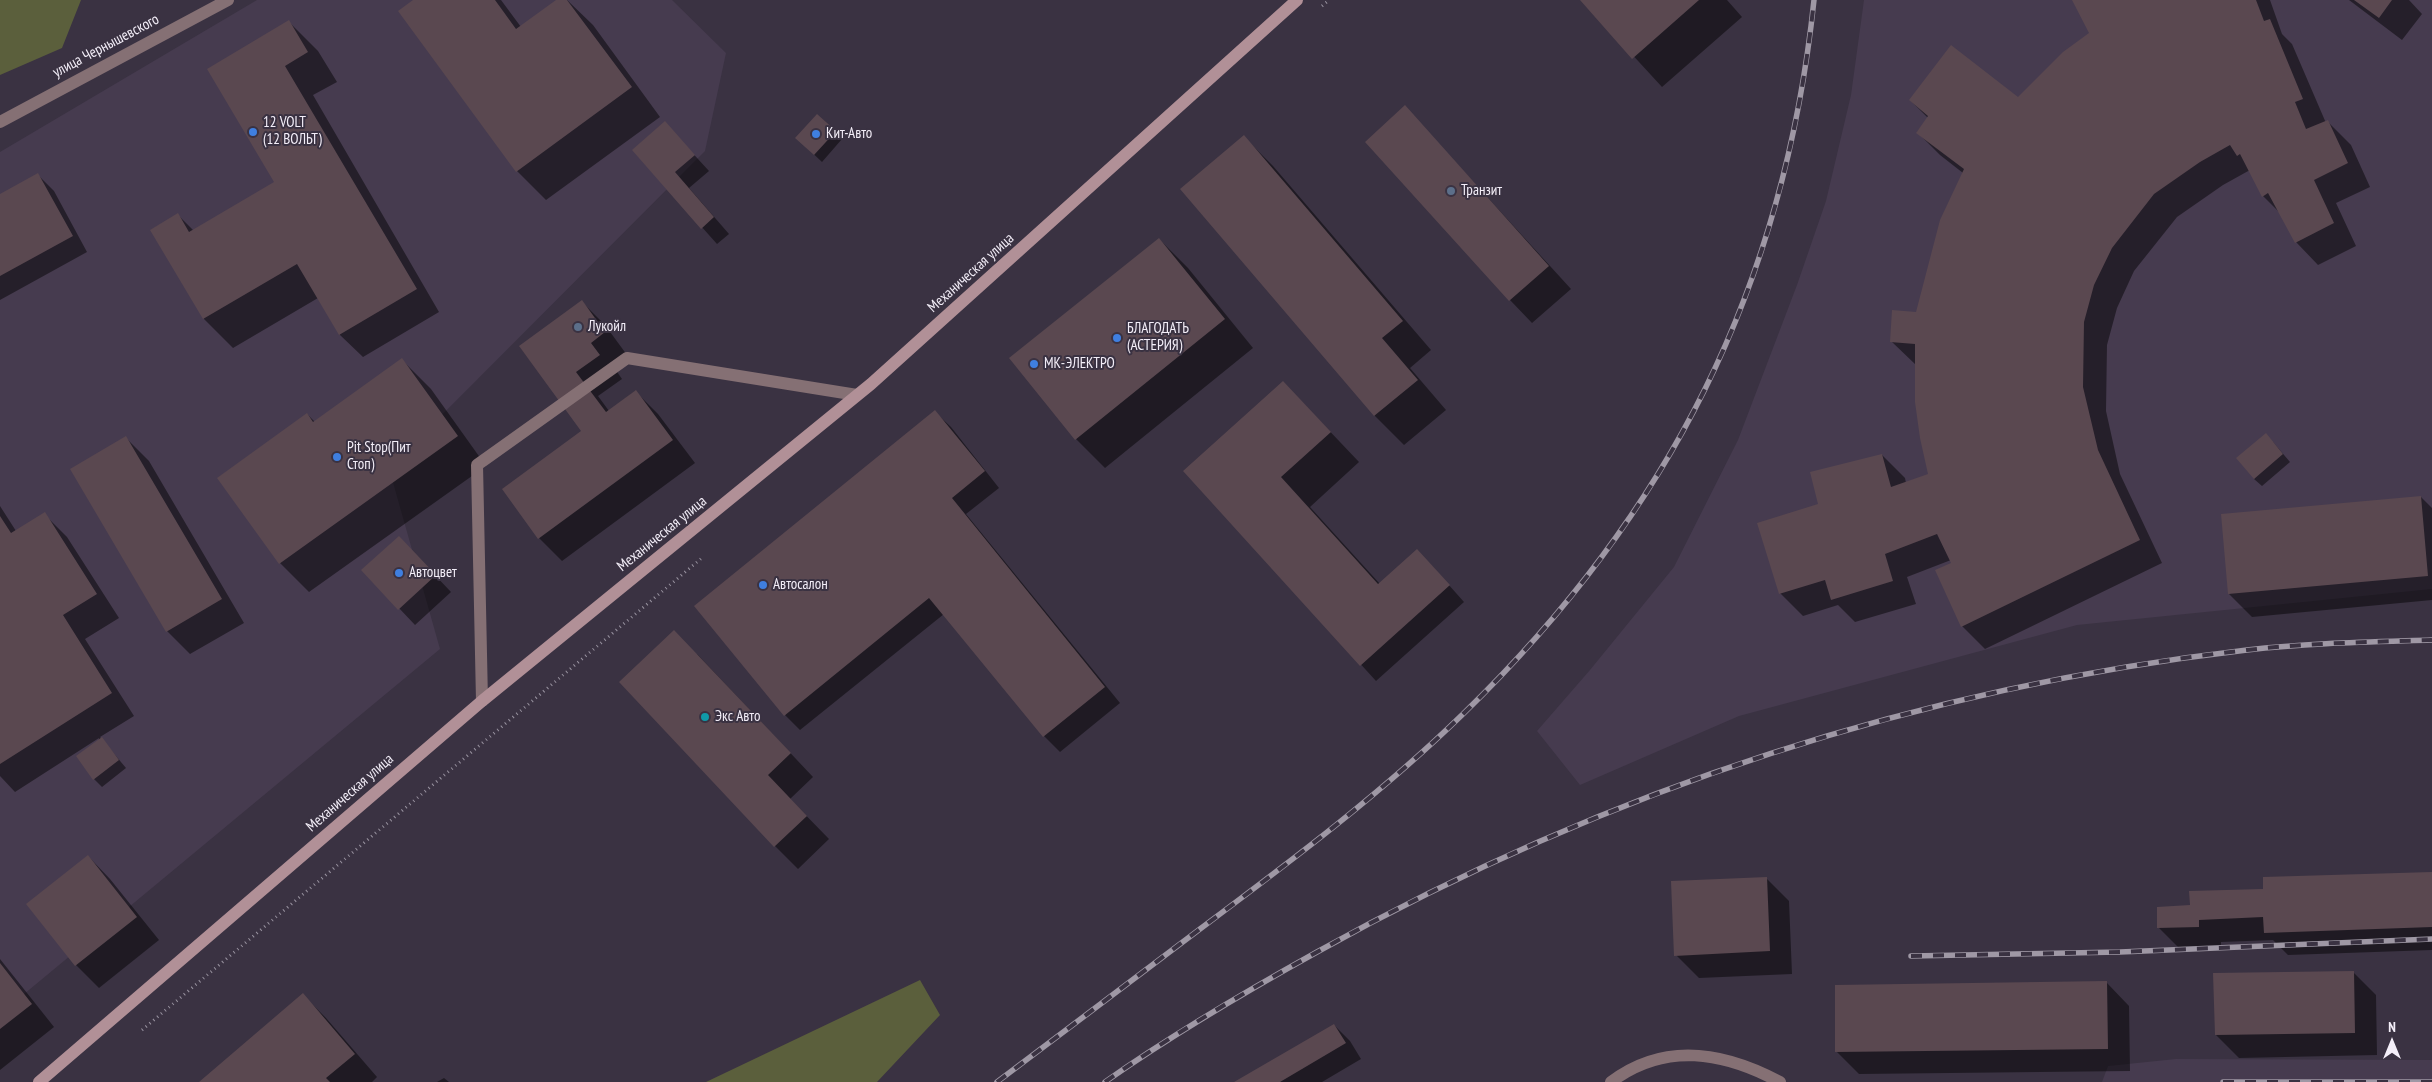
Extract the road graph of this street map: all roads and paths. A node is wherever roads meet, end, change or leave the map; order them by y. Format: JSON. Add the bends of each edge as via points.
{"nodes":[{"id":1,"x":228,"y":0,"type":"edge"},
{"id":2,"x":1297,"y":0,"type":"edge"},
{"id":3,"x":0,"y":122,"type":"edge"},
{"id":4,"x":856,"y":395,"type":"junction"},
{"id":5,"x":482,"y":701,"type":"junction"},
{"id":6,"x":39,"y":1082,"type":"edge"},
{"id":7,"x":1611,"y":1082,"type":"edge"},
{"id":8,"x":1780,"y":1082,"type":"edge"}],
"edges":[{"from":1,"to":3,"type":"street","name":"улица Чернышевского"},
{"from":2,"to":4,"type":"main road","name":"Механическая улица"},
{"from":4,"to":5,"type":"main road","name":"Механическая улица"},
{"from":4,"to":5,"type":"street","via":[[627,358],[477,465]]},
{"from":5,"to":6,"type":"main road","name":"Механическая улица"},
{"from":7,"to":8,"type":"street","via":[[1644,1062],[1666,1056],[1718,1057],[1752,1067]]}]}
